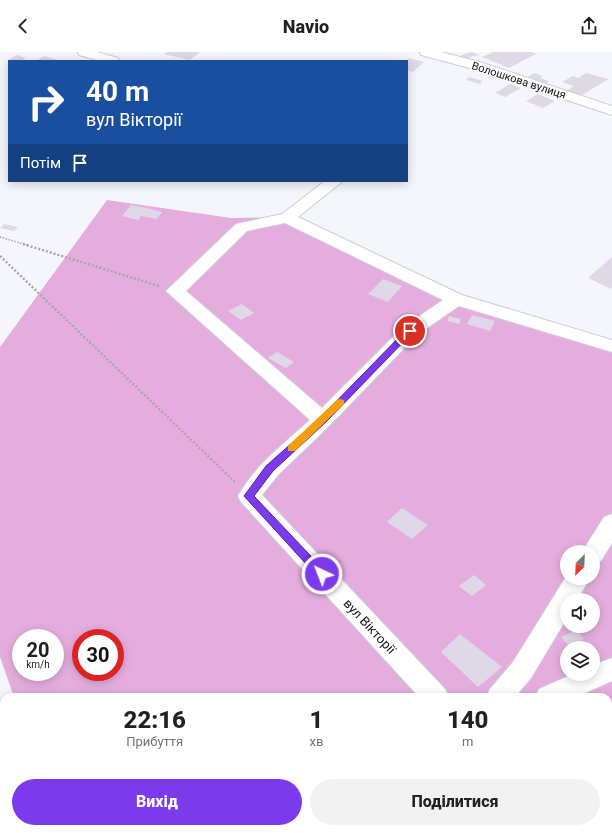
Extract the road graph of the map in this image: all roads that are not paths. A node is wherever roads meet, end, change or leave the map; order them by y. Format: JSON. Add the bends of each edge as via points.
{"nodes":[{"id":1,"x":84,"y":52,"type":"edge"},
{"id":2,"x":426,"y":52,"type":"edge"},
{"id":3,"x":110,"y":60,"type":"edge"},
{"id":4,"x":612,"y":111,"type":"edge"},
{"id":5,"x":334,"y":182,"type":"edge"},
{"id":6,"x":286,"y":218,"type":"junction"},
{"id":7,"x":456,"y":299,"type":"junction"},
{"id":8,"x":612,"y":346,"type":"edge"},
{"id":9,"x":323,"y":420,"type":"junction"},
{"id":10,"x":612,"y":523,"type":"edge"},
{"id":11,"x":599,"y":545,"type":"edge"},
{"id":12,"x":574,"y":585,"type":"edge"},
{"id":13,"x":612,"y":669,"type":"edge"},
{"id":14,"x":432,"y":693,"type":"edge"},
{"id":15,"x":502,"y":693,"type":"edge"},
{"id":16,"x":557,"y":693,"type":"edge"}],
"edges":[{"from":1,"to":3,"type":"street"},
{"from":2,"to":4,"type":"street","name":"Волошкова вулиця","via":[[475,65]]},
{"from":5,"to":6,"type":"street"},
{"from":6,"to":7,"type":"street"},
{"from":6,"to":9,"type":"street","via":[[242,227],[175,291]]},
{"from":7,"to":8,"type":"street"},
{"from":7,"to":9,"type":"street","via":[[410,331]]},
{"from":9,"to":14,"type":"street","name":"вул Вікторії","via":[[270,469],[249,496]]},
{"from":10,"to":11,"type":"street"},
{"from":12,"to":15,"type":"street","via":[[522,670]]},
{"from":13,"to":16,"type":"street"}]}
